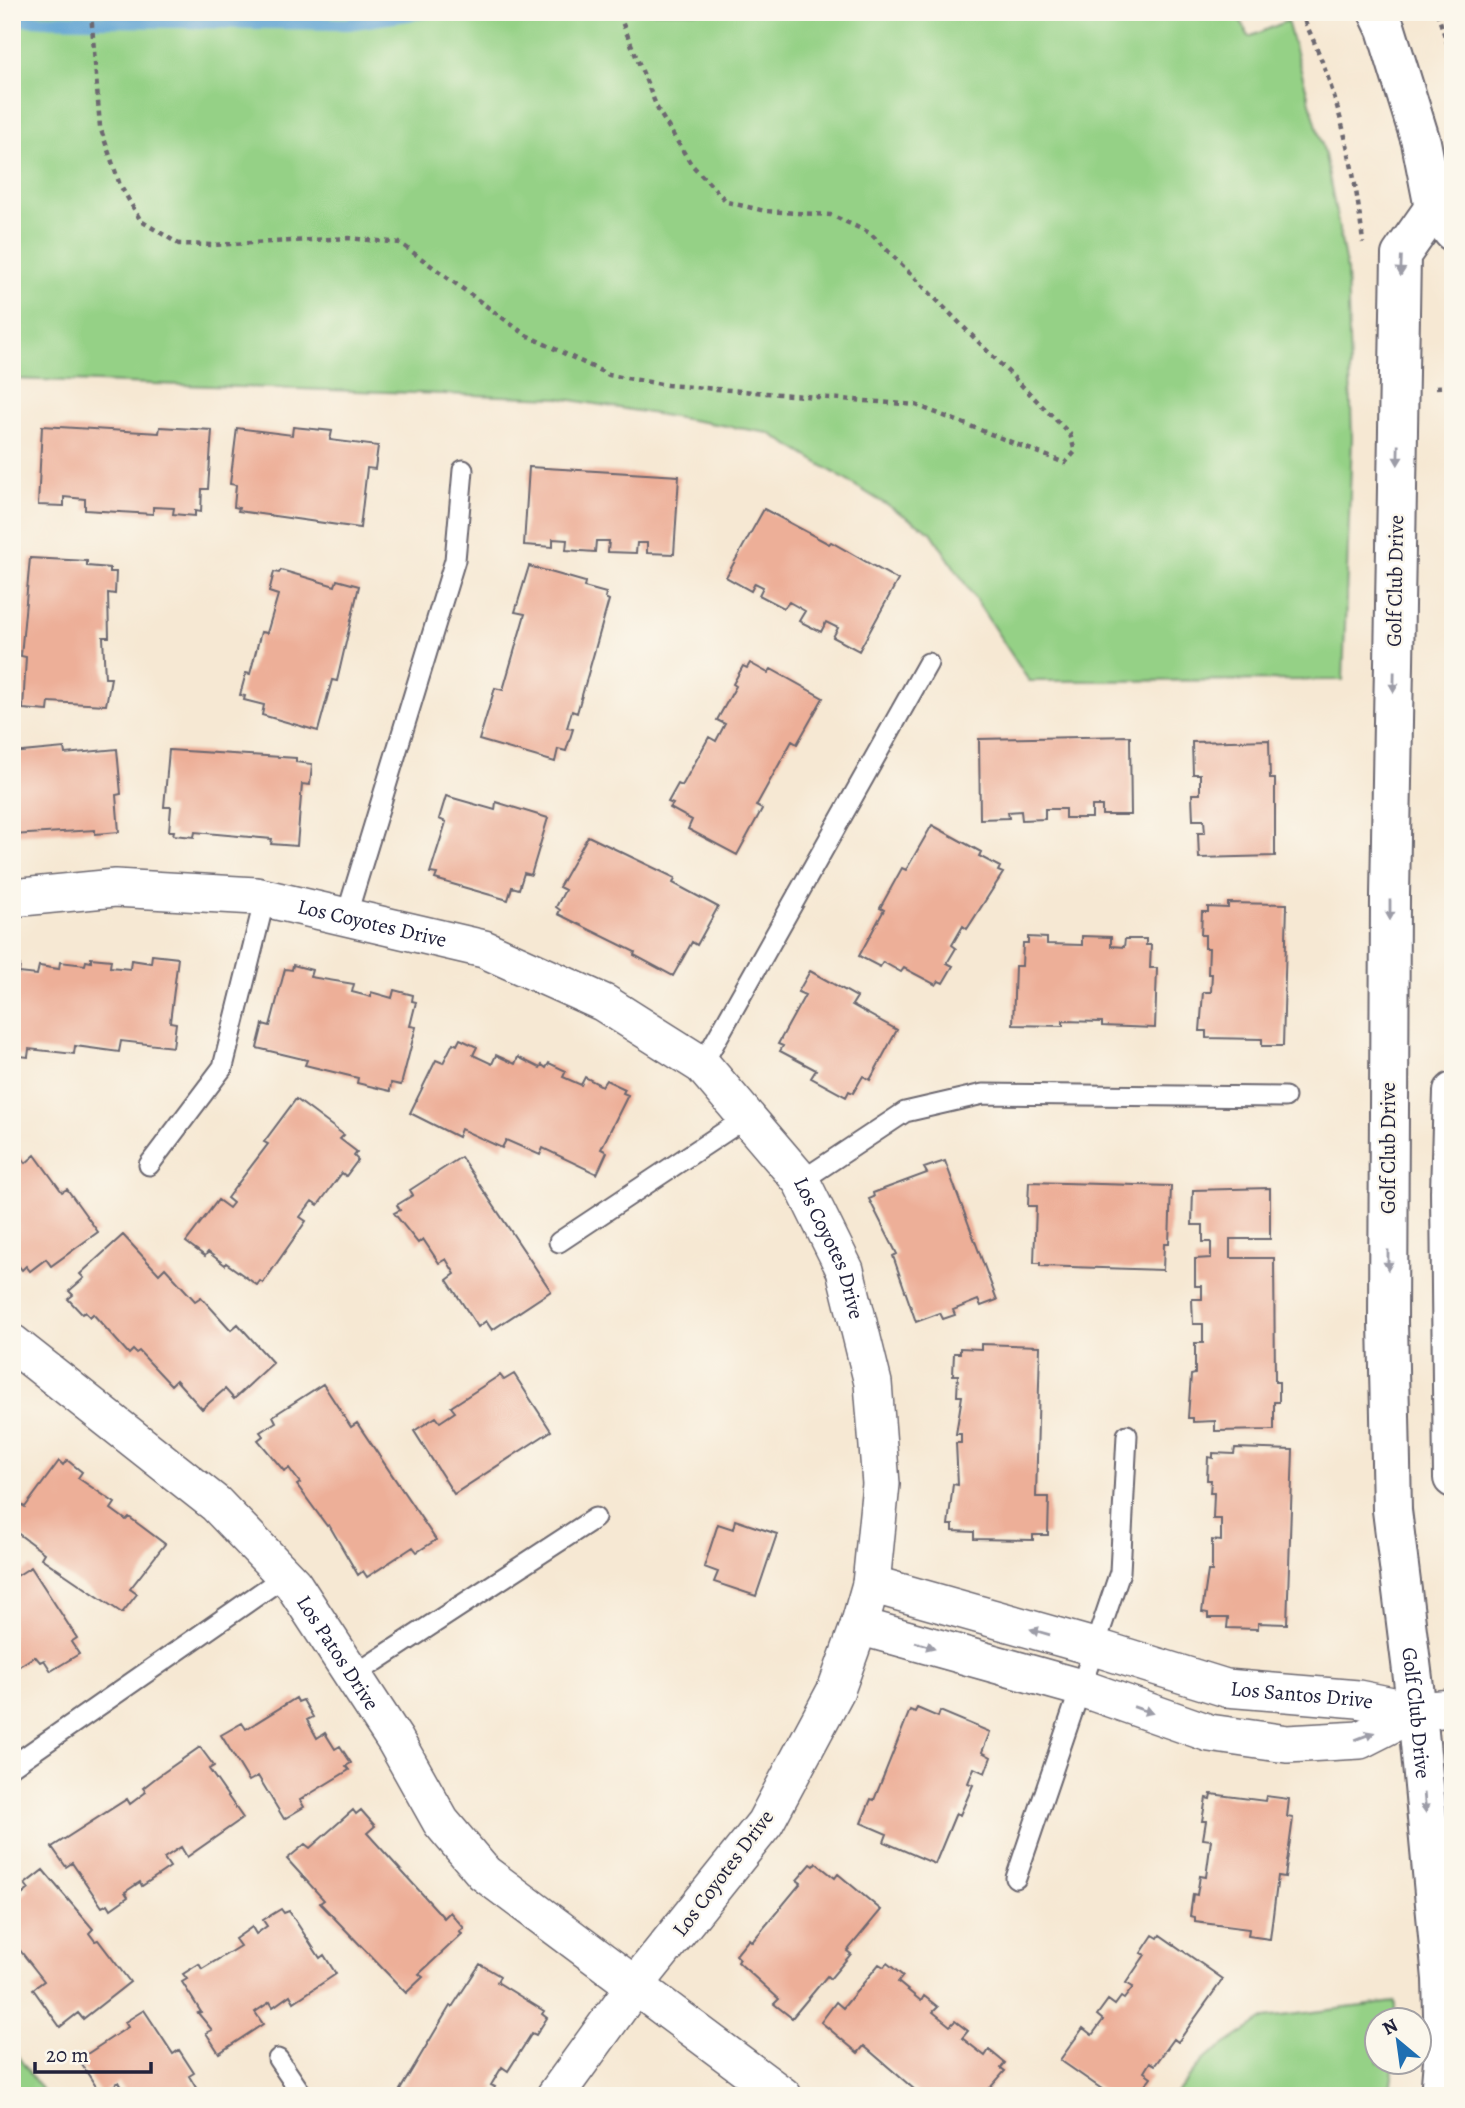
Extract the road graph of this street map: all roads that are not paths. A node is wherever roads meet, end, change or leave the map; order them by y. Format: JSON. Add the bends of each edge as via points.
{"nodes":[{"id":1,"x":1382,"y":21,"type":"edge"},
{"id":2,"x":1443,"y":220,"type":"edge"},
{"id":3,"x":463,"y":470,"type":"dead end"},
{"id":4,"x":928,"y":663,"type":"dead end"},
{"id":5,"x":12,"y":898,"type":"edge"},
{"id":6,"x":265,"y":898,"type":"junction"},
{"id":7,"x":346,"y":917,"type":"junction"},
{"id":8,"x":702,"y":1065,"type":"junction"},
{"id":9,"x":1453,"y":1092,"type":"edge"},
{"id":10,"x":1285,"y":1097,"type":"dead end"},
{"id":11,"x":747,"y":1117,"type":"junction"},
{"id":12,"x":149,"y":1165,"type":"dead end"},
{"id":13,"x":801,"y":1181,"type":"junction"},
{"id":14,"x":559,"y":1242,"type":"dead end"},
{"id":15,"x":12,"y":1343,"type":"edge"},
{"id":16,"x":1127,"y":1435,"type":"dead end"},
{"id":17,"x":1453,"y":1478,"type":"edge"},
{"id":18,"x":595,"y":1518,"type":"dead end"},
{"id":19,"x":285,"y":1576,"type":"junction"},
{"id":20,"x":871,"y":1584,"type":"junction"},
{"id":21,"x":859,"y":1626,"type":"junction"},
{"id":22,"x":1094,"y":1647,"type":"junction"},
{"id":23,"x":353,"y":1676,"type":"junction"},
{"id":24,"x":1081,"y":1688,"type":"junction"},
{"id":25,"x":1435,"y":1709,"type":"edge"},
{"id":26,"x":12,"y":1766,"type":"edge"},
{"id":27,"x":1016,"y":1878,"type":"dead end"},
{"id":28,"x":636,"y":1984,"type":"junction"},
{"id":29,"x":278,"y":2059,"type":"dead end"},
{"id":30,"x":303,"y":2096,"type":"edge"},
{"id":31,"x":555,"y":2096,"type":"edge"},
{"id":32,"x":783,"y":2096,"type":"edge"},
{"id":33,"x":1440,"y":2096,"type":"edge"}],
"edges":[{"from":1,"to":2,"type":"street","name":"Golf Club Drive"},
{"from":2,"to":25,"type":"street","name":"Golf Club Drive","one_way":true,"via":[[1402,255],[1390,911],[1392,1510]]},
{"from":3,"to":7,"type":"lane","via":[[455,560]]},
{"from":4,"to":8,"type":"lane"},
{"from":5,"to":6,"type":"street","name":"Los Coyotes Drive","via":[[115,887]]},
{"from":6,"to":7,"type":"street","name":"Los Coyotes Drive"},
{"from":6,"to":12,"type":"lane","via":[[223,1067]]},
{"from":7,"to":8,"type":"street","name":"Los Coyotes Drive","via":[[484,949],[604,1003]]},
{"from":8,"to":11,"type":"street","name":"Los Coyotes Drive"},
{"from":9,"to":17,"type":"street"},
{"from":10,"to":13,"type":"lane","via":[[983,1094],[905,1112]]},
{"from":11,"to":13,"type":"street","name":"Los Coyotes Drive"},
{"from":11,"to":14,"type":"lane"},
{"from":13,"to":20,"type":"street","name":"Los Coyotes Drive","via":[[845,1270],[873,1383],[881,1484]]},
{"from":15,"to":19,"type":"street","name":"Los Patos Drive","via":[[216,1504]]},
{"from":16,"to":22,"type":"lane","via":[[1120,1572]]},
{"from":18,"to":23,"type":"lane"},
{"from":19,"to":23,"type":"street","name":"Los Patos Drive"},
{"from":19,"to":26,"type":"lane"},
{"from":20,"to":21,"type":"street","name":"Los Coyotes Drive"},
{"from":22,"to":20,"type":"street","name":"Los Santos Drive","one_way":true},
{"from":21,"to":24,"type":"street","name":"Los Santos Drive","one_way":true},
{"from":21,"to":28,"type":"street","name":"Los Coyotes Drive","via":[[836,1690],[765,1823]]},
{"from":22,"to":24,"type":"lane"},
{"from":22,"to":25,"type":"street","name":"Los Santos Drive","via":[[1226,1688]]},
{"from":23,"to":28,"type":"street","name":"Los Patos Drive","via":[[441,1822],[484,1873]]},
{"from":24,"to":25,"type":"street","name":"Los Santos Drive","one_way":true,"via":[[1209,1733],[1287,1744],[1360,1740]]},
{"from":24,"to":27,"type":"lane"},
{"from":25,"to":33,"type":"street","name":"Golf Club Drive","one_way":true,"via":[[1444,2048]]},
{"from":28,"to":31,"type":"street","name":"Los Coyotes Drive"},
{"from":28,"to":32,"type":"street","name":"Los Patos Drive"},
{"from":29,"to":30,"type":"lane"}]}
